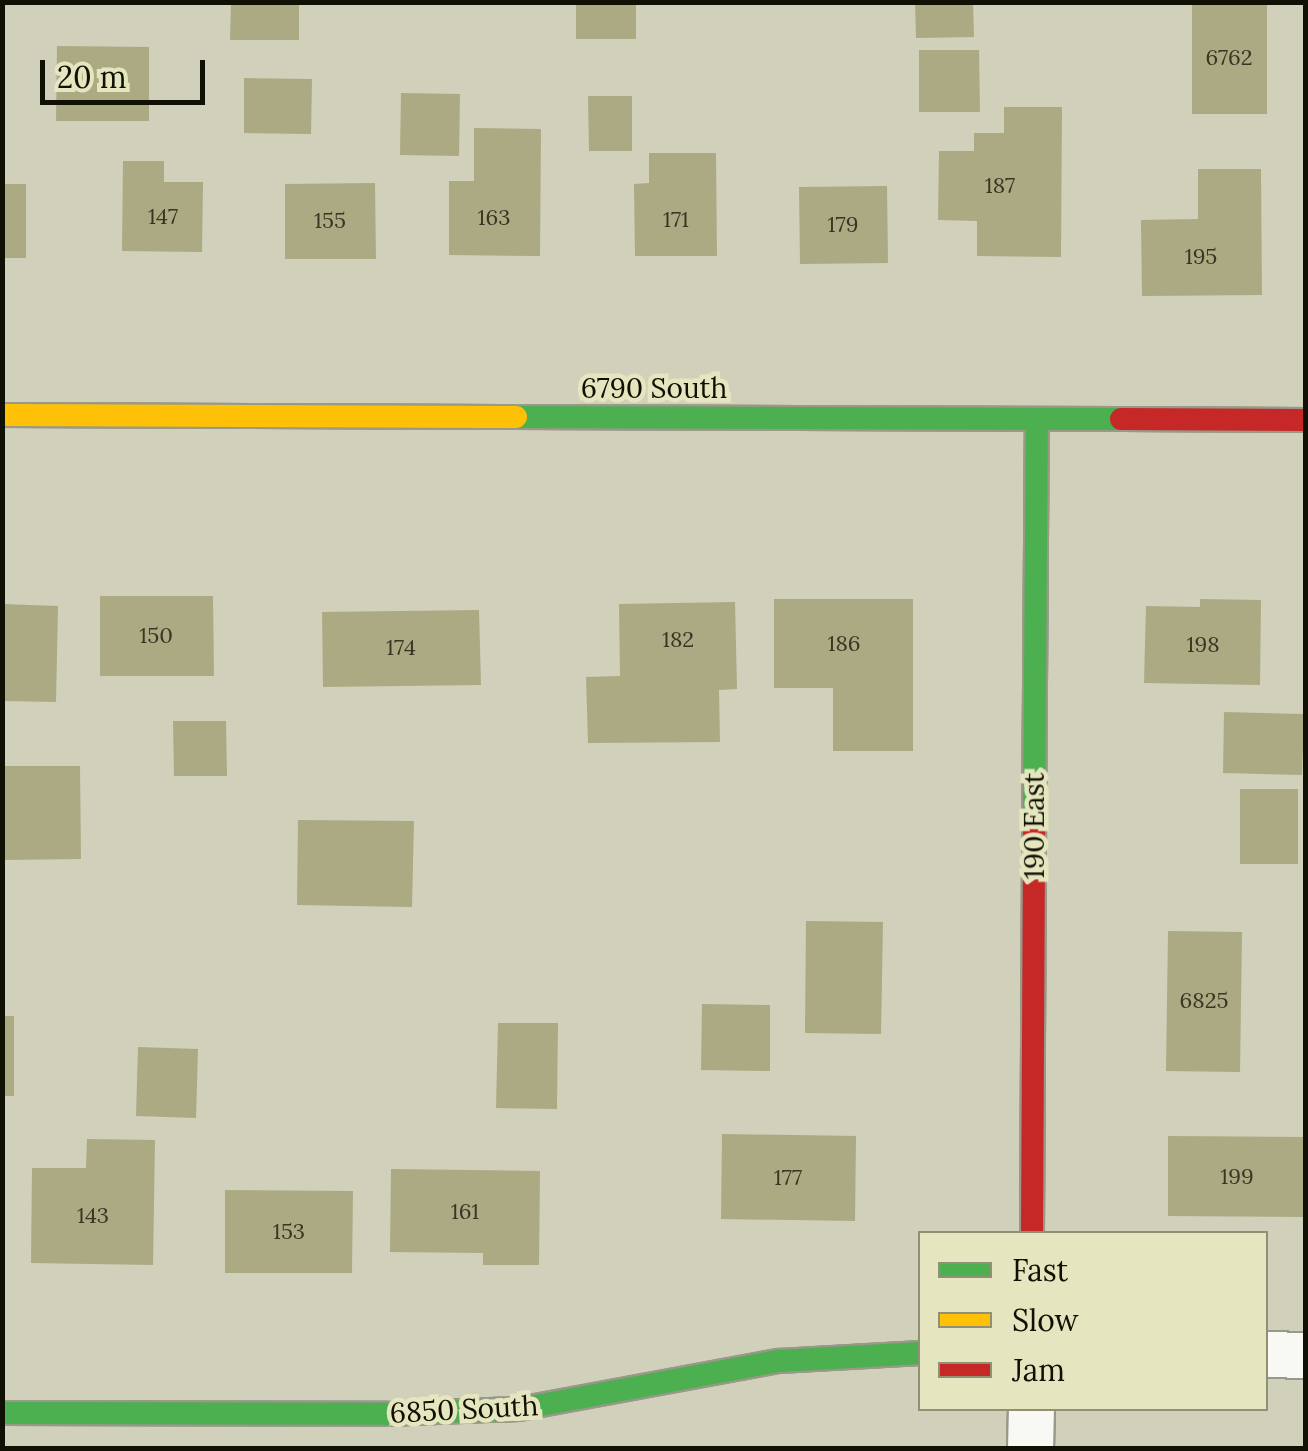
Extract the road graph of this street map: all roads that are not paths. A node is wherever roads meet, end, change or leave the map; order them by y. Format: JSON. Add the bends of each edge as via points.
{"nodes":[{"id":1,"x":2,"y":415,"type":"edge"},
{"id":2,"x":1037,"y":420,"type":"junction"},
{"id":3,"x":1306,"y":420,"type":"edge"},
{"id":4,"x":1032,"y":1231,"type":"edge"},
{"id":5,"x":918,"y":1353,"type":"edge"},
{"id":6,"x":1268,"y":1354,"type":"edge"},
{"id":7,"x":1306,"y":1354,"type":"edge"},
{"id":8,"x":1031,"y":1411,"type":"edge"},
{"id":9,"x":2,"y":1412,"type":"edge"},
{"id":10,"x":1030,"y":1448,"type":"edge"}],
"edges":[{"from":1,"to":2,"type":"street","name":"6790 South"},
{"from":2,"to":3,"type":"street","name":"6790 South"},
{"from":2,"to":4,"type":"street","name":"190 East"},
{"from":5,"to":9,"type":"street","name":"6850 South","via":[[780,1361],[518,1409]]},
{"from":6,"to":7,"type":"street"},
{"from":8,"to":10,"type":"street"}]}
